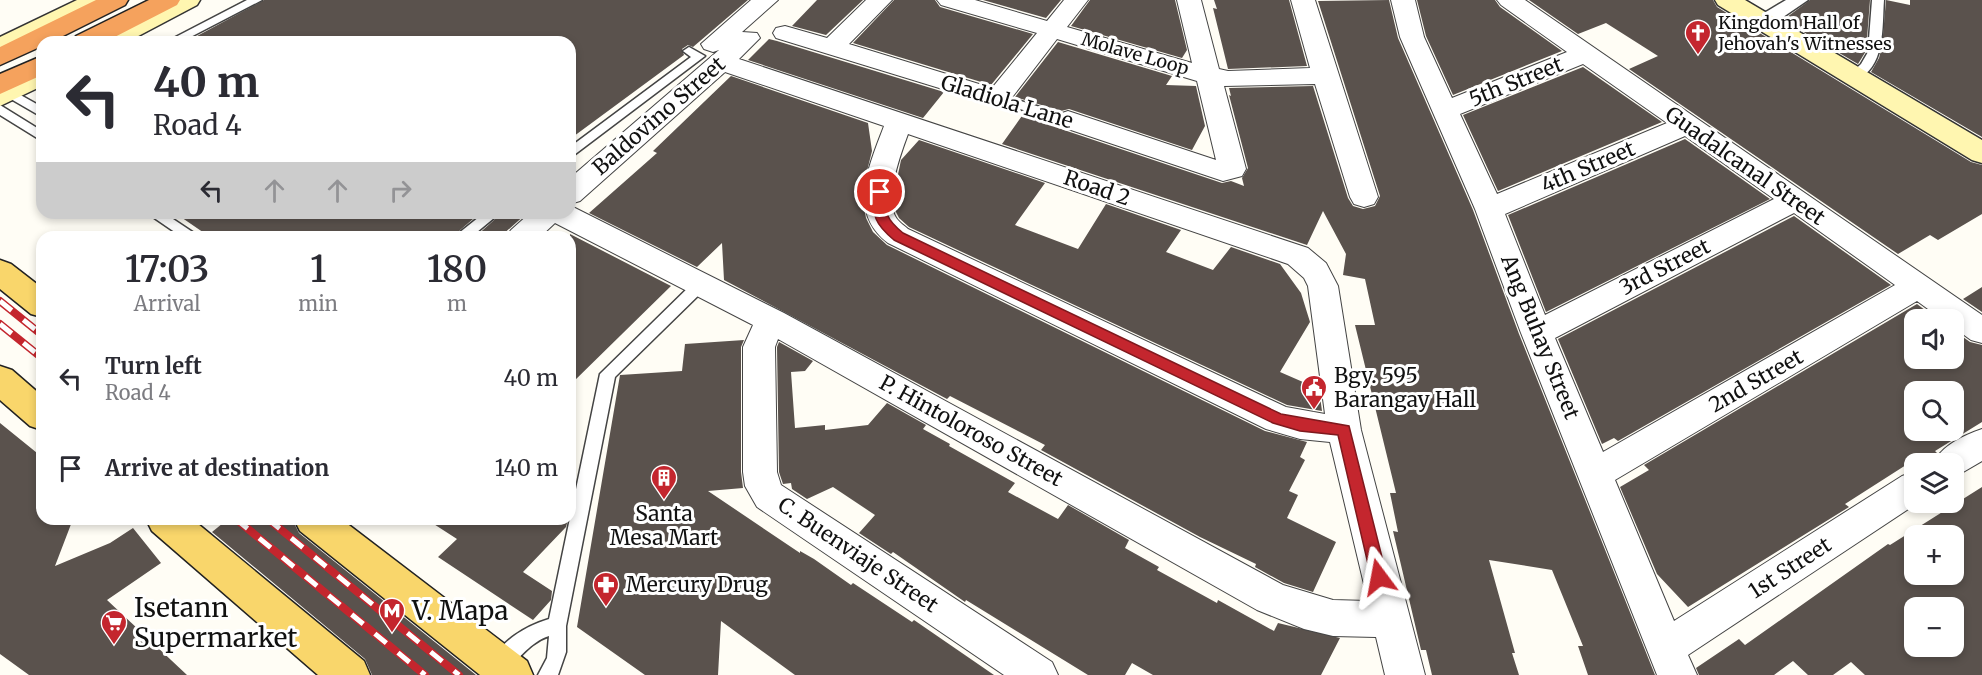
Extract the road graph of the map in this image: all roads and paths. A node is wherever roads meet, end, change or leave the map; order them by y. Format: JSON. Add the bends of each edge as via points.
{"nodes":[{"id":1,"x":98,"y":0,"type":"edge"},
{"id":2,"x":116,"y":0,"type":"edge"},
{"id":3,"x":168,"y":0,"type":"edge"},
{"id":4,"x":188,"y":0,"type":"edge"},
{"id":5,"x":256,"y":0,"type":"edge"},
{"id":6,"x":765,"y":0,"type":"edge"},
{"id":7,"x":880,"y":0,"type":"edge"},
{"id":8,"x":949,"y":0,"type":"edge"},
{"id":9,"x":1076,"y":0,"type":"edge"},
{"id":10,"x":1189,"y":0,"type":"edge"},
{"id":11,"x":1304,"y":0,"type":"edge"},
{"id":12,"x":1403,"y":0,"type":"edge"},
{"id":13,"x":1509,"y":0,"type":"edge"},
{"id":14,"x":1727,"y":0,"type":"edge"},
{"id":15,"x":1799,"y":0,"type":"edge"},
{"id":16,"x":1878,"y":0,"type":"edge"},
{"id":17,"x":1762,"y":22,"type":"junction"},
{"id":18,"x":1051,"y":30,"type":"junction"},
{"id":19,"x":785,"y":33,"type":"dead end"},
{"id":20,"x":43,"y":36,"type":"edge"},
{"id":21,"x":97,"y":36,"type":"edge"},
{"id":22,"x":119,"y":36,"type":"edge"},
{"id":23,"x":184,"y":36,"type":"edge"},
{"id":24,"x":748,"y":38,"type":"dead end"},
{"id":25,"x":36,"y":39,"type":"edge"},
{"id":26,"x":0,"y":47,"type":"edge"},
{"id":27,"x":832,"y":47,"type":"junction"},
{"id":28,"x":1585,"y":54,"type":"junction"},
{"id":29,"x":703,"y":56,"type":"junction"},
{"id":30,"x":0,"y":57,"type":"edge"},
{"id":31,"x":36,"y":69,"type":"edge"},
{"id":32,"x":1206,"y":75,"type":"junction"},
{"id":33,"x":1854,"y":75,"type":"junction"},
{"id":34,"x":1324,"y":76,"type":"junction"},
{"id":35,"x":36,"y":78,"type":"edge"},
{"id":36,"x":2,"y":96,"type":"edge"},
{"id":37,"x":998,"y":98,"type":"junction"},
{"id":38,"x":36,"y":110,"type":"edge"},
{"id":39,"x":1446,"y":110,"type":"junction"},
{"id":40,"x":36,"y":117,"type":"edge"},
{"id":41,"x":1068,"y":120,"type":"joint"},
{"id":42,"x":899,"y":121,"type":"junction"},
{"id":43,"x":24,"y":125,"type":"junction"},
{"id":44,"x":1686,"y":125,"type":"junction"},
{"id":45,"x":36,"y":133,"type":"edge"},
{"id":46,"x":576,"y":150,"type":"edge"},
{"id":47,"x":1982,"y":153,"type":"edge"},
{"id":48,"x":576,"y":188,"type":"edge"},
{"id":49,"x":1364,"y":197,"type":"dead end"},
{"id":50,"x":1794,"y":201,"type":"junction"},
{"id":51,"x":1489,"y":210,"type":"junction"},
{"id":52,"x":164,"y":219,"type":"edge"},
{"id":53,"x":485,"y":219,"type":"edge"},
{"id":54,"x":541,"y":219,"type":"edge"},
{"id":55,"x":573,"y":219,"type":"edge"},
{"id":56,"x":183,"y":231,"type":"edge"},
{"id":57,"x":469,"y":231,"type":"edge"},
{"id":58,"x":528,"y":231,"type":"edge"},
{"id":59,"x":0,"y":272,"type":"edge"},
{"id":60,"x":700,"y":284,"type":"junction"},
{"id":61,"x":1917,"y":287,"type":"junction"},
{"id":62,"x":36,"y":300,"type":"edge"},
{"id":63,"x":773,"y":321,"type":"junction"},
{"id":64,"x":1982,"y":331,"type":"edge"},
{"id":65,"x":1536,"y":333,"type":"junction"},
{"id":66,"x":0,"y":380,"type":"edge"},
{"id":67,"x":36,"y":411,"type":"edge"},
{"id":68,"x":1344,"y":430,"type":"junction"},
{"id":69,"x":1982,"y":443,"type":"edge"},
{"id":70,"x":1964,"y":455,"type":"edge"},
{"id":71,"x":1595,"y":474,"type":"junction"},
{"id":72,"x":576,"y":493,"type":"edge"},
{"id":73,"x":1904,"y":494,"type":"edge"},
{"id":74,"x":172,"y":525,"type":"edge"},
{"id":75,"x":321,"y":525,"type":"edge"},
{"id":76,"x":572,"y":525,"type":"edge"},
{"id":77,"x":1389,"y":619,"type":"junction"},
{"id":78,"x":558,"y":626,"type":"junction"},
{"id":79,"x":1672,"y":662,"type":"edge"},
{"id":80,"x":505,"y":670,"type":"edge"},
{"id":81,"x":349,"y":675,"type":"edge"},
{"id":82,"x":547,"y":675,"type":"edge"},
{"id":83,"x":1038,"y":675,"type":"edge"},
{"id":84,"x":1405,"y":675,"type":"edge"}],
"edges":[{"from":1,"to":26,"type":"main road"},
{"from":2,"to":20,"type":"highway"},
{"from":3,"to":21,"type":"highway"},
{"from":4,"to":22,"type":"main road"},
{"from":5,"to":23,"type":"lane"},
{"from":6,"to":29,"type":"street"},
{"from":7,"to":27,"type":"street"},
{"from":8,"to":18,"type":"street","name":"Molave Loop"},
{"from":9,"to":18,"type":"street"},
{"from":10,"to":32,"type":"street"},
{"from":11,"to":34,"type":"street"},
{"from":12,"to":39,"type":"street","name":"Ang Buhay Street","via":[[1412,37]]},
{"from":13,"to":28,"type":"street","name":"Guadalcanal Street"},
{"from":14,"to":17,"type":"main road"},
{"from":15,"to":17,"type":"street"},
{"from":16,"to":33,"type":"lane","via":[[1874,52],[1866,66]]},
{"from":17,"to":33,"type":"main road"},
{"from":18,"to":32,"type":"street","name":"Molave Loop"},
{"from":18,"to":37,"type":"street"},
{"from":19,"to":27,"type":"street","name":"Gladiola Lane"},
{"from":24,"to":29,"type":"street","name":"Baldovino Street"},
{"from":25,"to":30,"type":"highway"},
{"from":27,"to":37,"type":"street","name":"Gladiola Lane"},
{"from":28,"to":39,"type":"street","name":"5th Street"},
{"from":28,"to":44,"type":"street","name":"Guadalcanal Street"},
{"from":29,"to":42,"type":"street","name":"Road 2"},
{"from":29,"to":46,"type":"lane"},
{"from":29,"to":48,"type":"street","name":"Baldovino Street"},
{"from":31,"to":36,"type":"highway"},
{"from":32,"to":34,"type":"street","name":"Molave Loop","via":[[1228,79]]},
{"from":32,"to":41,"type":"street","name":"Gladiola Lane","via":[[1232,169],[1229,172]]},
{"from":33,"to":47,"type":"main road"},
{"from":34,"to":49,"type":"street"},
{"from":35,"to":36,"type":"main road"},
{"from":36,"to":38,"type":"lane"},
{"from":36,"to":43,"type":"lane"},
{"from":37,"to":41,"type":"lane","name":"Gladiola Lane"},
{"from":39,"to":51,"type":"street","name":"Ang Buhay Street"},
{"from":40,"to":43,"type":"lane"},
{"from":42,"to":68,"type":"street","name":"Road 2","via":[[1298,256],[1315,270],[1323,286]]},
{"from":42,"to":68,"type":"street","via":[[881,174],[879,210],[884,224],[898,237],[1278,419]]},
{"from":43,"to":45,"type":"lane"},
{"from":44,"to":50,"type":"street","name":"Guadalcanal Street"},
{"from":44,"to":51,"type":"street","name":"4th Street"},
{"from":50,"to":61,"type":"street","name":"Guadalcanal Street"},
{"from":50,"to":65,"type":"street","name":"3rd Street"},
{"from":51,"to":65,"type":"street","name":"Ang Buhay Street"},
{"from":52,"to":56,"type":"lane"},
{"from":53,"to":57,"type":"lane"},
{"from":54,"to":58,"type":"street"},
{"from":55,"to":60,"type":"street","name":"P. Hintoloroso Street"},
{"from":59,"to":62,"type":"main road"},
{"from":60,"to":63,"type":"street","name":"P. Hintoloroso Street"},
{"from":60,"to":72,"type":"lane","via":[[608,374],[590,462]]},
{"from":61,"to":64,"type":"street","name":"Guadalcanal Street"},
{"from":61,"to":71,"type":"street","name":"2nd Street"},
{"from":63,"to":77,"type":"street","name":"P. Hintoloroso Street","via":[[1270,598],[1333,618]]},
{"from":63,"to":83,"type":"street","name":"C. Buenviaje Street","via":[[759,347],[762,486],[770,496]]},
{"from":65,"to":71,"type":"street","name":"Ang Buhay Street"},
{"from":66,"to":67,"type":"main road"},
{"from":68,"to":77,"type":"street","name":"Road 2"},
{"from":69,"to":70,"type":"street"},
{"from":71,"to":79,"type":"street","name":"Ang Buhay Street"},
{"from":73,"to":79,"type":"street","name":"1st Street"},
{"from":74,"to":81,"type":"main road"},
{"from":75,"to":80,"type":"main road"},
{"from":76,"to":78,"type":"lane"},
{"from":77,"to":84,"type":"street","name":"Road 2"},
{"from":78,"to":80,"type":"lane","via":[[539,630],[517,644]]},
{"from":78,"to":82,"type":"lane","via":[[559,646]]}]}
